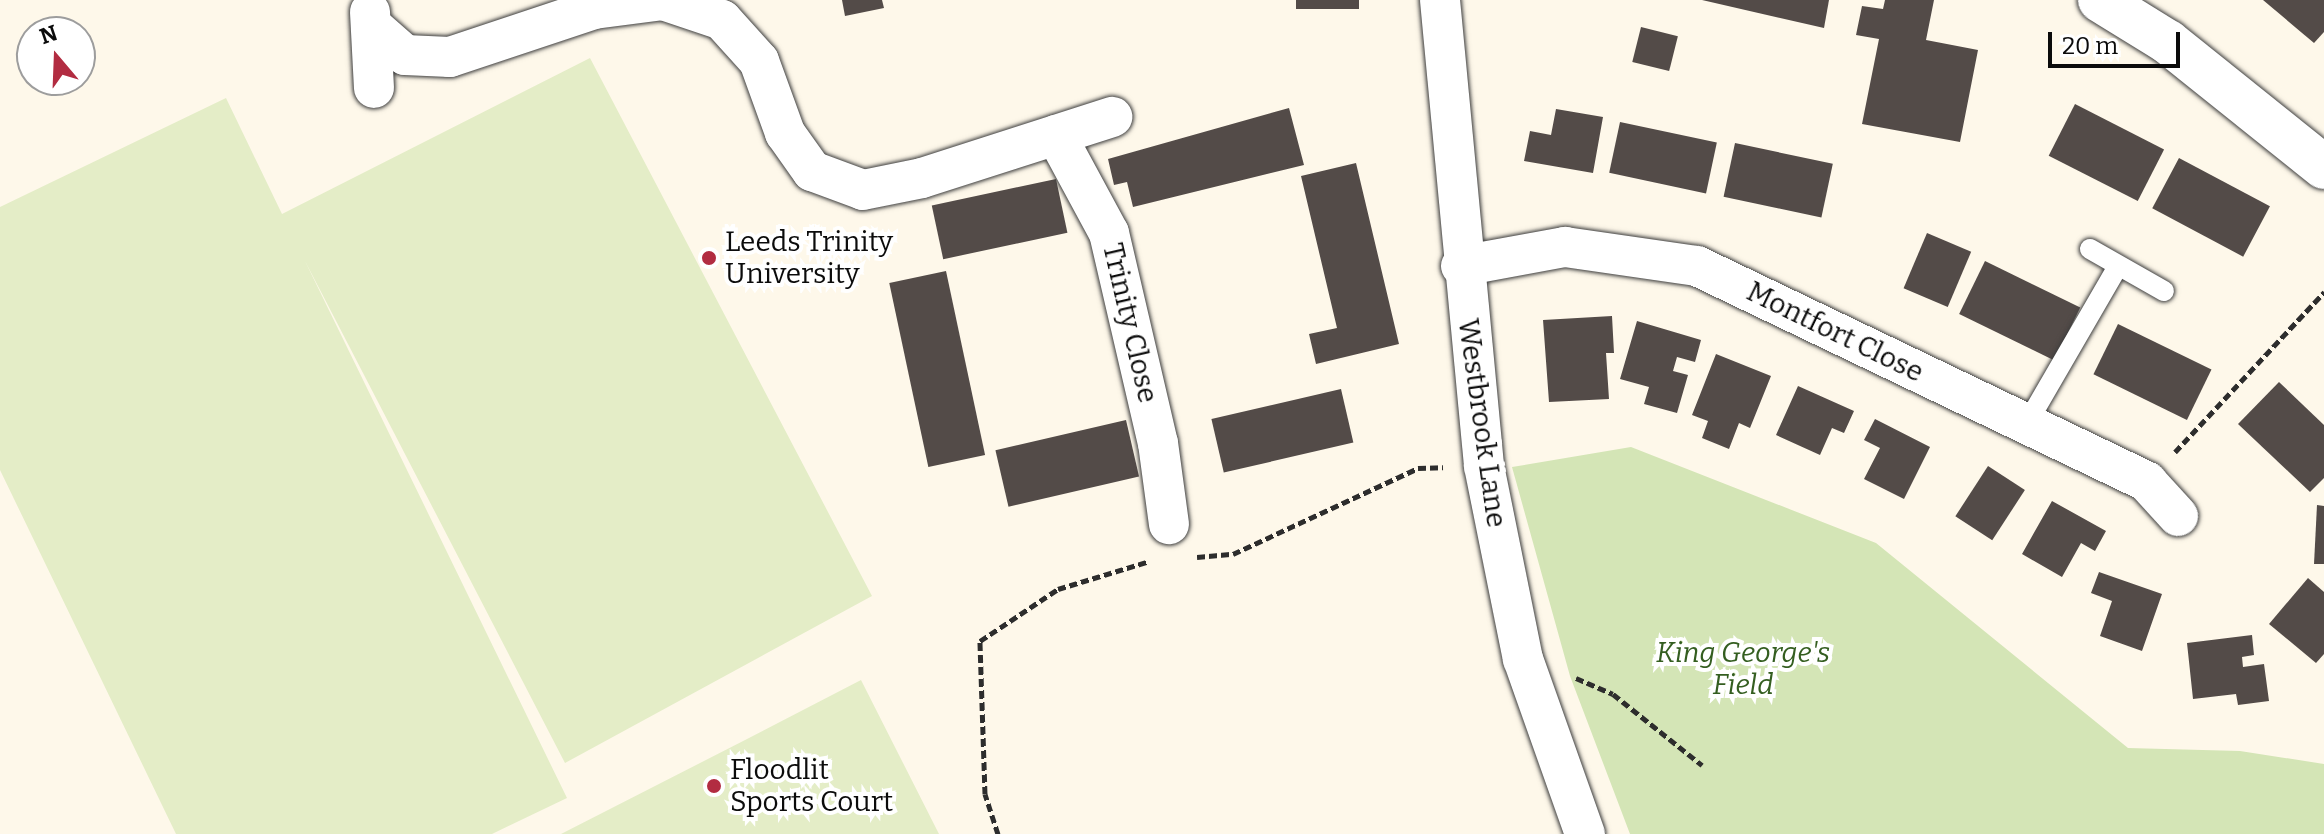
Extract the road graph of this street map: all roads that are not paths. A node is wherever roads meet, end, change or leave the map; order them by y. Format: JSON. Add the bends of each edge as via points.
{"nodes":[{"id":1,"x":1440,"y":0,"type":"edge"},
{"id":2,"x":2100,"y":0,"type":"edge"},
{"id":3,"x":370,"y":13,"type":"edge"},
{"id":4,"x":374,"y":88,"type":"dead end"},
{"id":5,"x":1112,"y":117,"type":"dead end"},
{"id":6,"x":1056,"y":135,"type":"junction"},
{"id":7,"x":2324,"y":167,"type":"edge"},
{"id":8,"x":2090,"y":249,"type":"dead end"},
{"id":9,"x":1461,"y":266,"type":"junction"},
{"id":10,"x":2118,"y":266,"type":"junction"},
{"id":11,"x":2164,"y":291,"type":"dead end"},
{"id":12,"x":2026,"y":425,"type":"junction"},
{"id":13,"x":2178,"y":516,"type":"dead end"},
{"id":14,"x":1169,"y":524,"type":"dead end"},
{"id":15,"x":1585,"y":834,"type":"edge"}],
"edges":[{"from":1,"to":9,"type":"street","name":"Westbrook Lane"},
{"from":2,"to":7,"type":"street","via":[[2168,42]]},
{"from":3,"to":4,"type":"street"},
{"from":3,"to":6,"type":"street","via":[[405,55],[450,57],[594,9],[663,0],[722,20],[759,61],[785,133],[812,171],[863,190],[922,178]]},
{"from":5,"to":6,"type":"street"},
{"from":6,"to":14,"type":"street","name":"Trinity Close","via":[[1109,233],[1158,443]]},
{"from":8,"to":10,"type":"lane"},
{"from":9,"to":12,"type":"street","name":"Montfort Close","via":[[1565,247],[1697,266]]},
{"from":9,"to":15,"type":"street","name":"Westbrook Lane","via":[[1484,466],[1523,659]]},
{"from":10,"to":11,"type":"lane"},
{"from":10,"to":12,"type":"lane"},
{"from":12,"to":13,"type":"street","name":"Montfort Close","via":[[2147,482]]}]}
